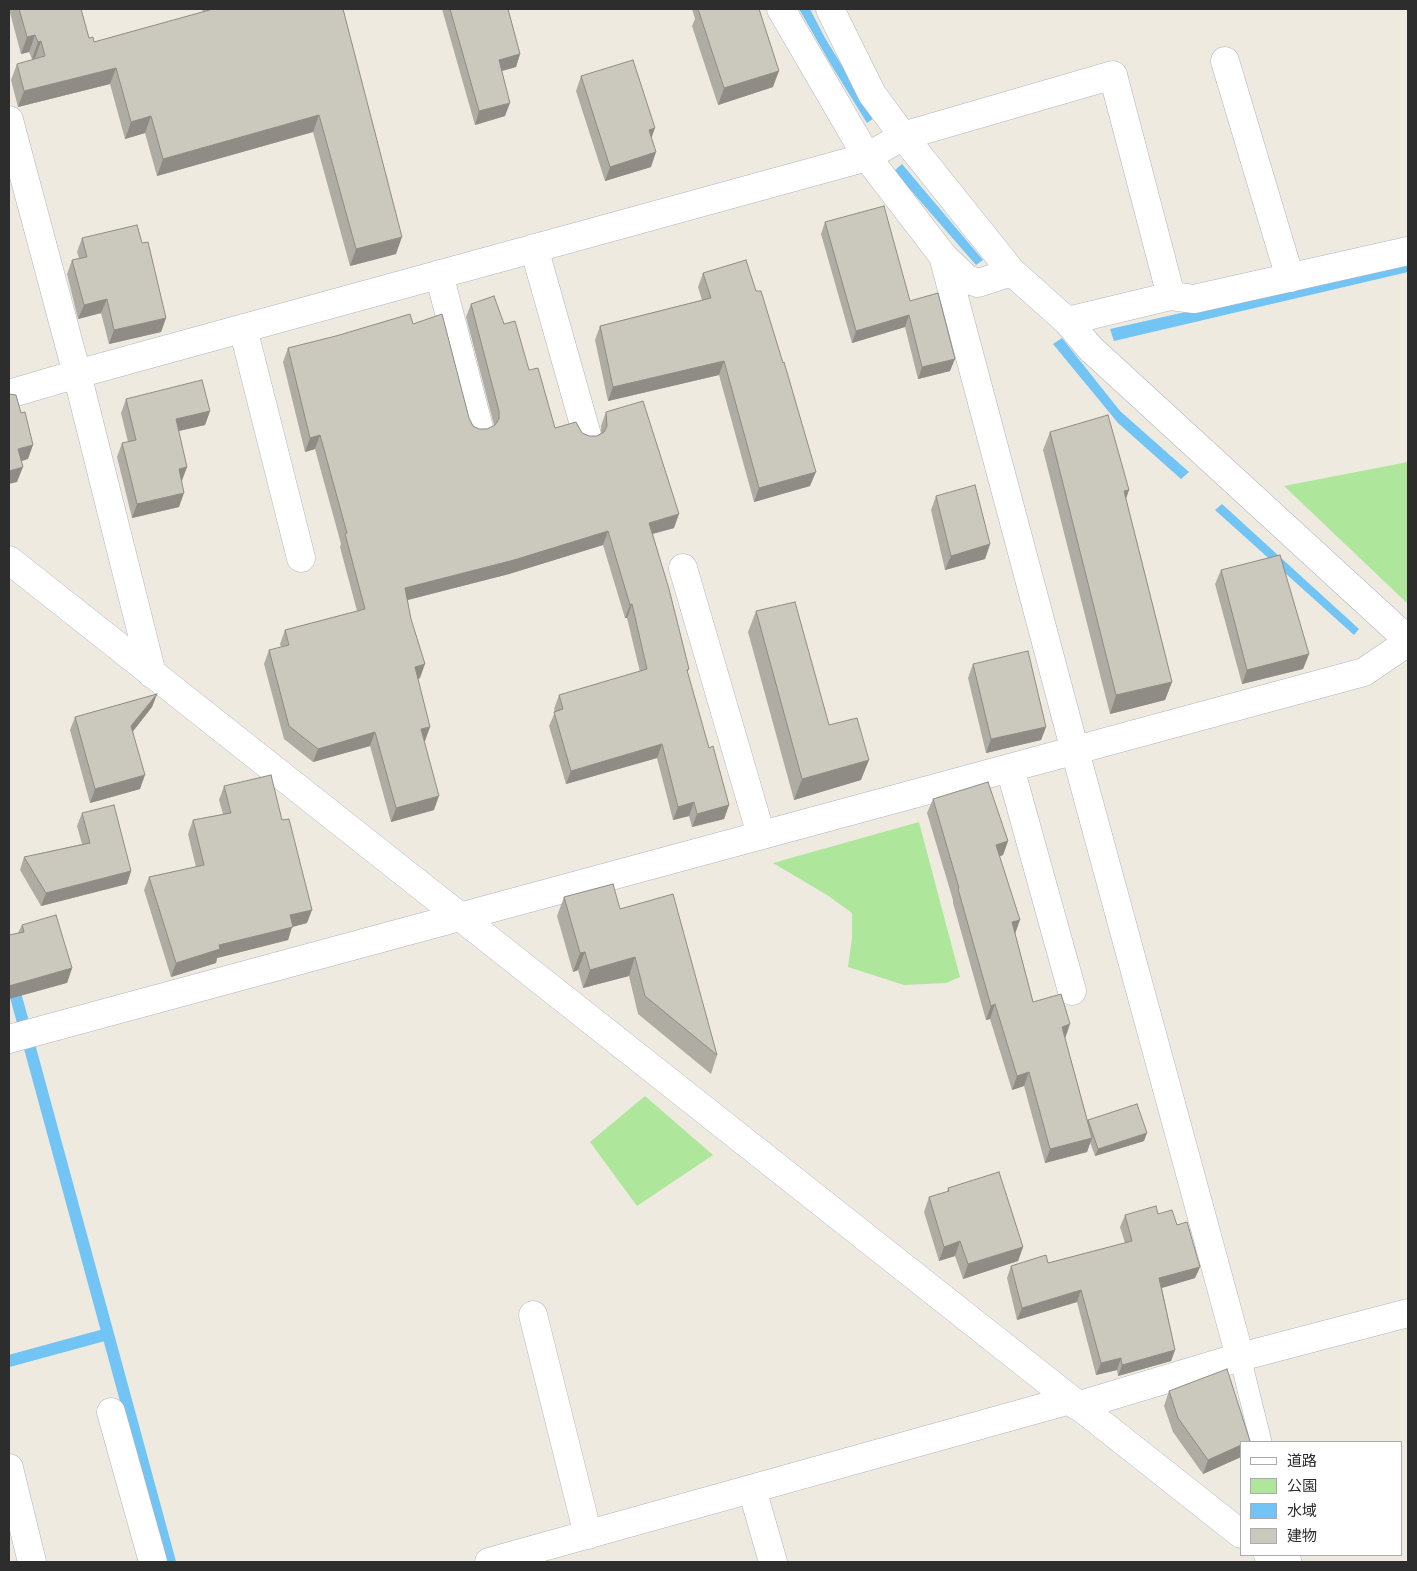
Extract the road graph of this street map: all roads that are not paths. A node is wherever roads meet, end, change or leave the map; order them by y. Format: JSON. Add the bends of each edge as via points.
{"nodes":[{"id":1,"x":781,"y":9,"type":"edge"},
{"id":2,"x":830,"y":9,"type":"edge"},
{"id":3,"x":1225,"y":61,"type":"dead end"},
{"id":4,"x":9,"y":120,"type":"edge"},
{"id":5,"x":903,"y":136,"type":"junction"},
{"id":6,"x":866,"y":158,"type":"junction"},
{"id":7,"x":17,"y":181,"type":"edge"},
{"id":8,"x":534,"y":248,"type":"junction"},
{"id":9,"x":1408,"y":251,"type":"edge"},
{"id":10,"x":943,"y":256,"type":"junction"},
{"id":11,"x":1012,"y":272,"type":"junction"},
{"id":12,"x":439,"y":274,"type":"junction"},
{"id":13,"x":1290,"y":278,"type":"junction"},
{"id":14,"x":1171,"y":296,"type":"junction"},
{"id":15,"x":1067,"y":321,"type":"junction"},
{"id":16,"x":243,"y":328,"type":"junction"},
{"id":17,"x":77,"y":374,"type":"junction"},
{"id":18,"x":9,"y":394,"type":"edge"},
{"id":19,"x":479,"y":428,"type":"edge"},
{"id":20,"x":587,"y":435,"type":"edge"},
{"id":21,"x":300,"y":558,"type":"dead end"},
{"id":22,"x":9,"y":560,"type":"edge"},
{"id":23,"x":684,"y":568,"type":"dead end"},
{"id":24,"x":1408,"y":641,"type":"edge"},
{"id":25,"x":152,"y":674,"type":"junction"},
{"id":26,"x":1075,"y":751,"type":"junction"},
{"id":27,"x":1010,"y":768,"type":"junction"},
{"id":28,"x":761,"y":835,"type":"junction"},
{"id":29,"x":457,"y":916,"type":"junction"},
{"id":30,"x":1072,"y":991,"type":"dead end"},
{"id":31,"x":9,"y":1039,"type":"edge"},
{"id":32,"x":1408,"y":1312,"type":"edge"},
{"id":33,"x":532,"y":1315,"type":"dead end"},
{"id":34,"x":1240,"y":1357,"type":"junction"},
{"id":35,"x":1074,"y":1403,"type":"junction"},
{"id":36,"x":111,"y":1412,"type":"dead end"},
{"id":37,"x":1261,"y":1441,"type":"edge"},
{"id":38,"x":9,"y":1468,"type":"edge"},
{"id":39,"x":752,"y":1489,"type":"junction"},
{"id":40,"x":1240,"y":1533,"type":"edge"},
{"id":41,"x":588,"y":1534,"type":"junction"},
{"id":42,"x":564,"y":1552,"type":"edge"},
{"id":43,"x":32,"y":1562,"type":"edge"},
{"id":44,"x":153,"y":1562,"type":"edge"},
{"id":45,"x":489,"y":1562,"type":"edge"},
{"id":46,"x":773,"y":1562,"type":"edge"}],
"edges":[{"from":1,"to":6,"type":"street"},
{"from":2,"to":5,"type":"street","via":[[872,94]]},
{"from":3,"to":13,"type":"street"},
{"from":4,"to":7,"type":"street"},
{"from":5,"to":6,"type":"street"},
{"from":5,"to":11,"type":"street"},
{"from":5,"to":14,"type":"street","via":[[1112,75]]},
{"from":6,"to":8,"type":"street"},
{"from":6,"to":10,"type":"street"},
{"from":7,"to":17,"type":"street"},
{"from":8,"to":12,"type":"street"},
{"from":8,"to":20,"type":"street"},
{"from":9,"to":13,"type":"street"},
{"from":10,"to":11,"type":"street","via":[[967,279],[978,283]]},
{"from":10,"to":26,"type":"street"},
{"from":11,"to":15,"type":"street"},
{"from":12,"to":16,"type":"street"},
{"from":12,"to":19,"type":"street"},
{"from":13,"to":14,"type":"street","via":[[1194,299]]},
{"from":14,"to":15,"type":"street"},
{"from":15,"to":24,"type":"street","via":[[1091,349]]},
{"from":16,"to":17,"type":"street"},
{"from":16,"to":21,"type":"street"},
{"from":17,"to":18,"type":"street"},
{"from":17,"to":25,"type":"street"},
{"from":22,"to":25,"type":"street"},
{"from":23,"to":28,"type":"street"},
{"from":24,"to":26,"type":"street","via":[[1364,672]]},
{"from":25,"to":29,"type":"street"},
{"from":26,"to":27,"type":"street"},
{"from":26,"to":34,"type":"street"},
{"from":27,"to":28,"type":"street"},
{"from":27,"to":30,"type":"street"},
{"from":28,"to":29,"type":"street"},
{"from":29,"to":31,"type":"street"},
{"from":29,"to":35,"type":"street"},
{"from":32,"to":34,"type":"street"},
{"from":33,"to":41,"type":"street"},
{"from":34,"to":35,"type":"street"},
{"from":34,"to":37,"type":"lane"},
{"from":35,"to":39,"type":"street"},
{"from":35,"to":40,"type":"street"},
{"from":36,"to":44,"type":"street"},
{"from":38,"to":43,"type":"street"},
{"from":39,"to":41,"type":"street"},
{"from":39,"to":46,"type":"street"},
{"from":41,"to":42,"type":"street"},
{"from":42,"to":45,"type":"street"}]}
